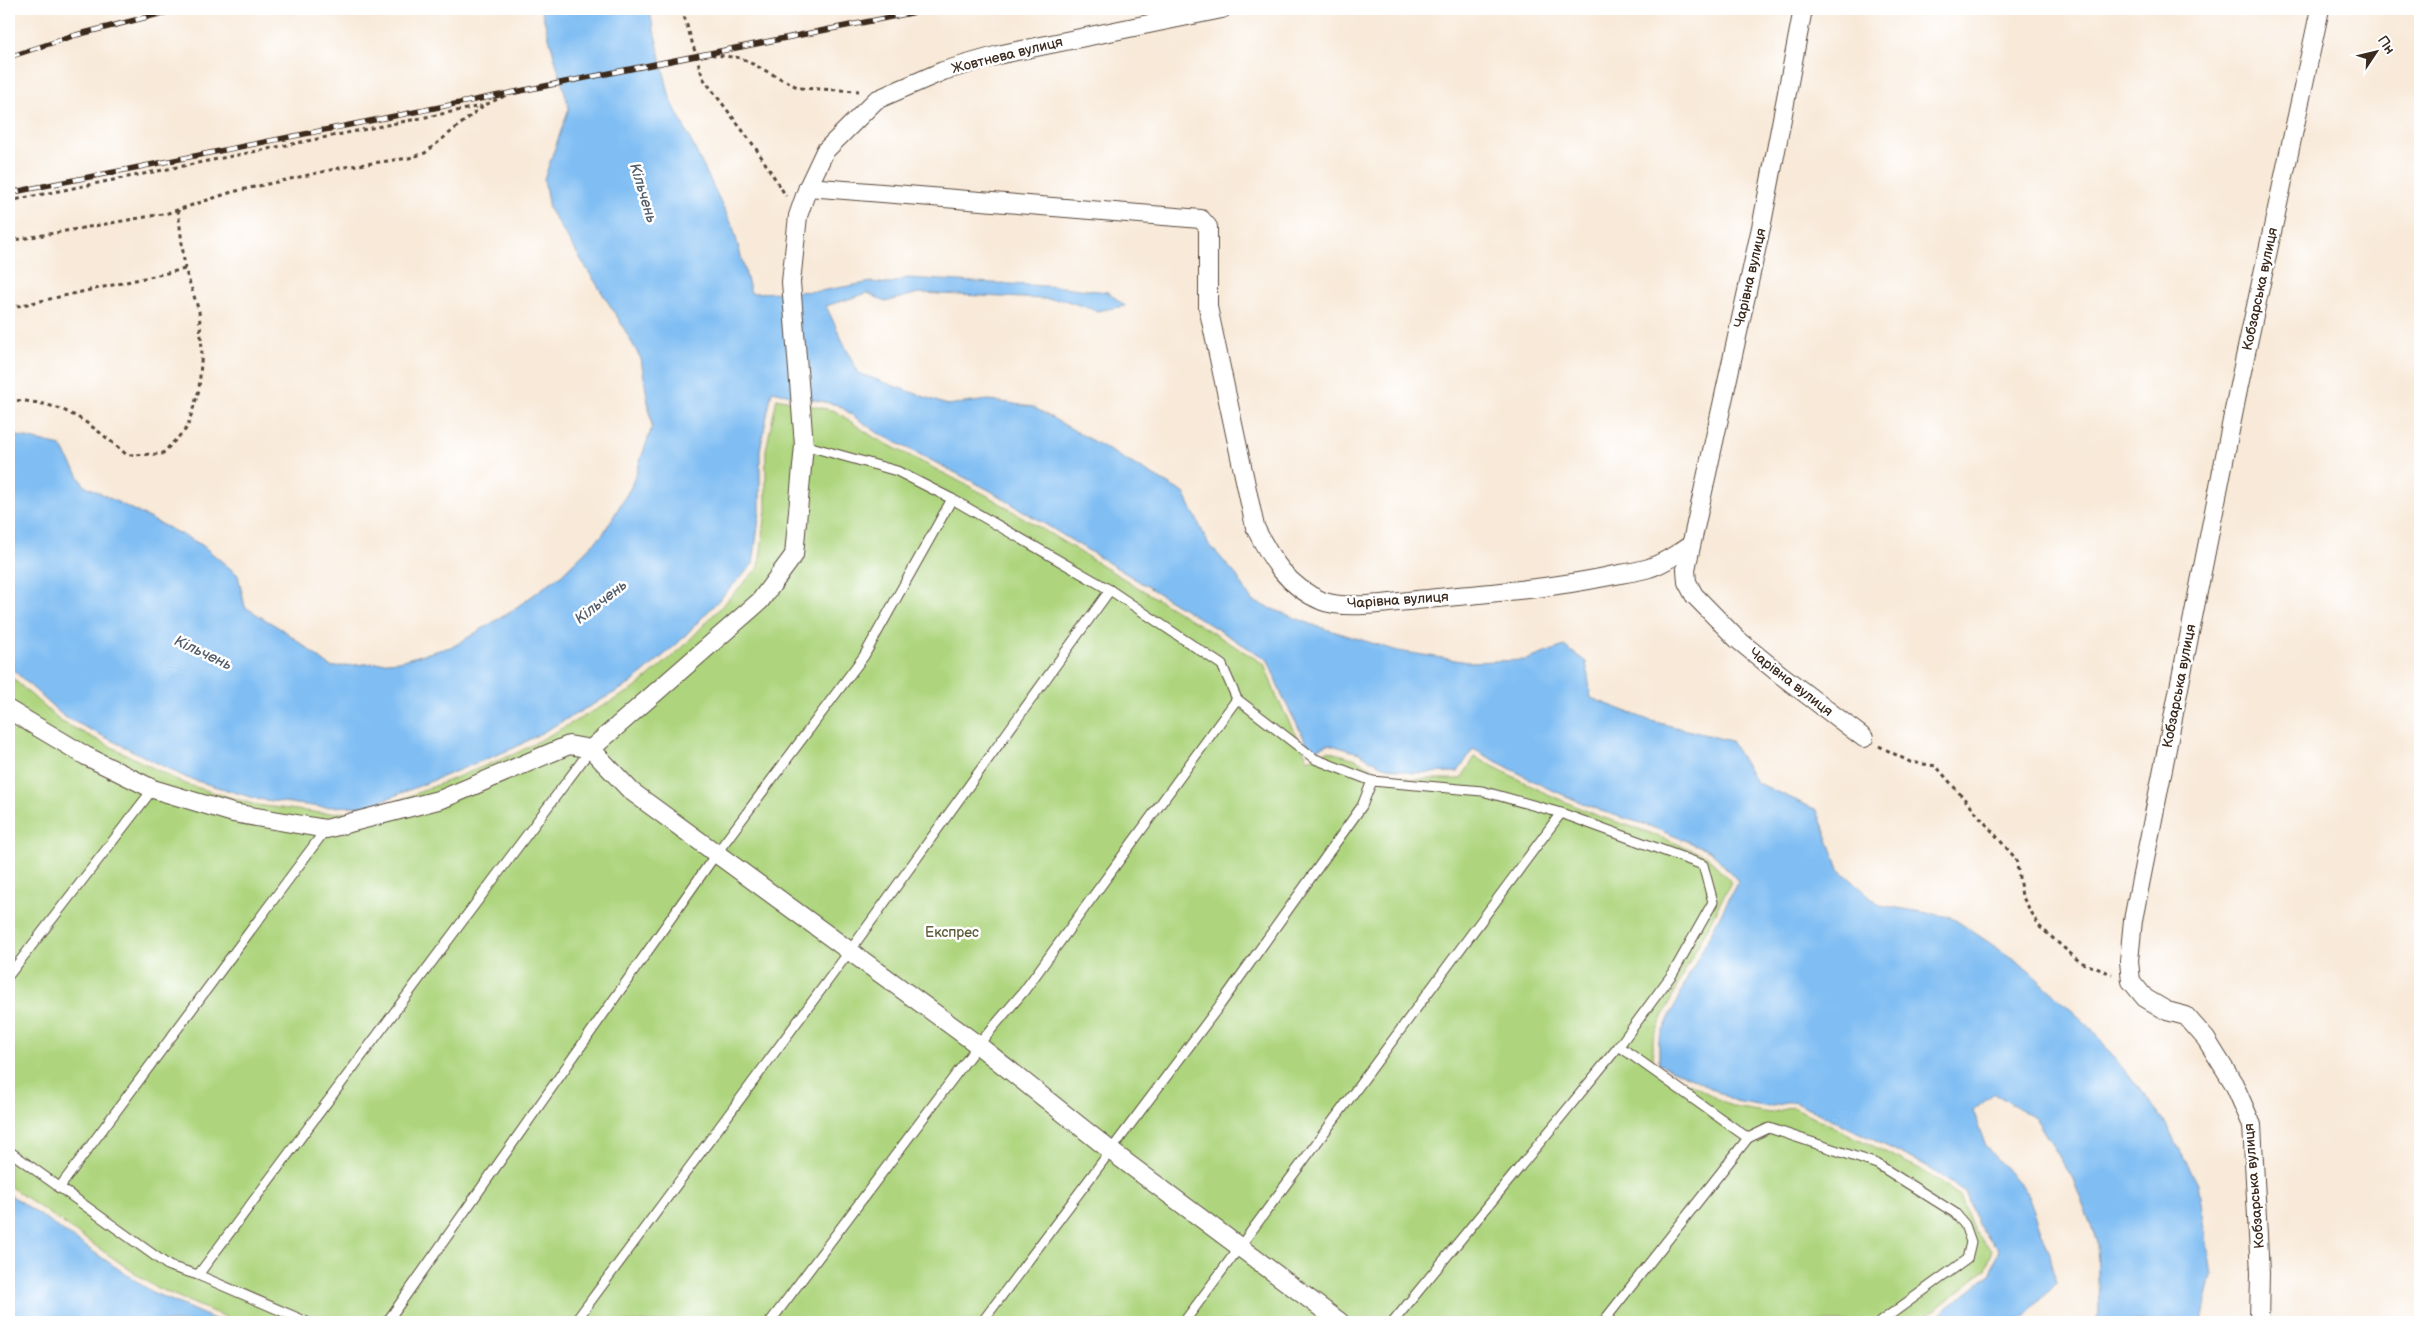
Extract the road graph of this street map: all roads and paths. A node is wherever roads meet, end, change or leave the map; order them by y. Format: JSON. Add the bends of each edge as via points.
{"nodes":[{"id":1,"x":682,"y":9,"type":"edge"},
{"id":2,"x":1222,"y":9,"type":"edge"},
{"id":3,"x":1803,"y":9,"type":"edge"},
{"id":4,"x":2320,"y":9,"type":"edge"},
{"id":5,"x":886,"y":96,"type":"junction"},
{"id":6,"x":483,"y":106,"type":"junction"},
{"id":7,"x":808,"y":186,"type":"junction"},
{"id":8,"x":9,"y":201,"type":"edge"},
{"id":9,"x":178,"y":210,"type":"junction"},
{"id":10,"x":798,"y":216,"type":"junction"},
{"id":11,"x":9,"y":241,"type":"edge"},
{"id":12,"x":185,"y":269,"type":"junction"},
{"id":13,"x":9,"y":308,"type":"edge"},
{"id":14,"x":9,"y":400,"type":"edge"},
{"id":15,"x":804,"y":445,"type":"junction"},
{"id":16,"x":952,"y":499,"type":"junction"},
{"id":17,"x":1689,"y":546,"type":"junction"},
{"id":18,"x":1110,"y":590,"type":"junction"},
{"id":19,"x":1237,"y":699,"type":"junction"},
{"id":20,"x":9,"y":710,"type":"edge"},
{"id":21,"x":1864,"y":738,"type":"joint"},
{"id":22,"x":591,"y":748,"type":"junction"},
{"id":23,"x":1372,"y":781,"type":"junction"},
{"id":24,"x":153,"y":789,"type":"junction"},
{"id":25,"x":1561,"y":814,"type":"junction"},
{"id":26,"x":326,"y":829,"type":"junction"},
{"id":27,"x":716,"y":854,"type":"junction"},
{"id":28,"x":848,"y":952,"type":"junction"},
{"id":29,"x":9,"y":975,"type":"edge"},
{"id":30,"x":2131,"y":981,"type":"junction"},
{"id":31,"x":978,"y":1045,"type":"junction"},
{"id":32,"x":1619,"y":1046,"type":"junction"},
{"id":33,"x":1748,"y":1138,"type":"junction"},
{"id":34,"x":9,"y":1151,"type":"edge"},
{"id":35,"x":1111,"y":1151,"type":"junction"},
{"id":36,"x":59,"y":1188,"type":"junction"},
{"id":37,"x":1240,"y":1247,"type":"junction"},
{"id":38,"x":198,"y":1275,"type":"junction"},
{"id":39,"x":307,"y":1322,"type":"edge"},
{"id":40,"x":387,"y":1322,"type":"edge"},
{"id":41,"x":575,"y":1322,"type":"edge"},
{"id":42,"x":770,"y":1322,"type":"edge"},
{"id":43,"x":982,"y":1322,"type":"edge"},
{"id":44,"x":1184,"y":1322,"type":"edge"},
{"id":45,"x":1340,"y":1322,"type":"edge"},
{"id":46,"x":1393,"y":1322,"type":"edge"},
{"id":47,"x":1603,"y":1322,"type":"edge"},
{"id":48,"x":1880,"y":1322,"type":"edge"},
{"id":49,"x":2259,"y":1322,"type":"edge"}],
"edges":[{"from":1,"to":10,"type":"path","via":[[702,78],[755,148]]},
{"from":2,"to":5,"type":"street","name":"Жовтнева вулиця","via":[[1002,54],[943,71]]},
{"from":3,"to":17,"type":"street","name":"Чарівна вулиця","via":[[1762,223]]},
{"from":4,"to":30,"type":"street","name":"Кобзарська вулиця","via":[[2239,385],[2135,910],[2129,961]]},
{"from":5,"to":6,"type":"path","via":[[851,89],[799,88],[741,58],[707,54],[511,93]]},
{"from":5,"to":7,"type":"street","name":"Жовтнева вулиця","via":[[876,100],[825,151]]},
{"from":6,"to":8,"type":"path"},
{"from":6,"to":9,"type":"path","via":[[425,153],[232,192]]},
{"from":7,"to":10,"type":"street","name":"Жовтнева вулиця"},
{"from":7,"to":17,"type":"street","name":"Чарівна вулиця","via":[[1201,219],[1208,227],[1208,307],[1255,526],[1269,555],[1285,576],[1323,601],[1346,605],[1558,587],[1648,568]]},
{"from":9,"to":11,"type":"path"},
{"from":9,"to":12,"type":"path"},
{"from":10,"to":15,"type":"street","name":"Жовтнева вулиця","via":[[791,282]]},
{"from":12,"to":13,"type":"path"},
{"from":12,"to":14,"type":"path","via":[[199,311],[202,348],[199,390],[187,428],[162,454],[127,455],[73,413],[34,401]]},
{"from":15,"to":16,"type":"lane","via":[[896,471]]},
{"from":15,"to":22,"type":"street","name":"Жовтнева вулиця","via":[[794,555],[760,601]]},
{"from":16,"to":18,"type":"lane"},
{"from":16,"to":27,"type":"lane","via":[[864,656]]},
{"from":17,"to":21,"type":"street","name":"Чарівна вулиця","via":[[1687,582],[1694,595],[1737,639]]},
{"from":18,"to":19,"type":"lane","via":[[1222,665]]},
{"from":18,"to":28,"type":"lane"},
{"from":19,"to":23,"type":"lane","via":[[1315,759]]},
{"from":19,"to":31,"type":"lane","via":[[1024,991]]},
{"from":20,"to":24,"type":"street","via":[[86,756]]},
{"from":21,"to":30,"type":"path","via":[[1910,762],[1936,766],[2016,859],[2022,896],[2040,927],[2080,962]]},
{"from":22,"to":26,"type":"street","via":[[569,745],[442,799]]},
{"from":22,"to":27,"type":"street","via":[[631,791]]},
{"from":22,"to":38,"type":"lane"},
{"from":23,"to":25,"type":"lane","via":[[1482,791]]},
{"from":23,"to":35,"type":"lane","via":[[1362,806]]},
{"from":24,"to":26,"type":"street","via":[[233,813]]},
{"from":24,"to":29,"type":"lane"},
{"from":25,"to":32,"type":"lane","via":[[1703,865],[1713,902],[1673,973]]},
{"from":25,"to":37,"type":"lane"},
{"from":26,"to":36,"type":"lane"},
{"from":27,"to":28,"type":"street"},
{"from":27,"to":40,"type":"lane"},
{"from":28,"to":31,"type":"street"},
{"from":28,"to":41,"type":"lane"},
{"from":30,"to":49,"type":"street","name":"Кобзарська вулиця","via":[[2145,998],[2166,1011],[2186,1016],[2206,1039],[2234,1084],[2252,1125],[2260,1273]]},
{"from":31,"to":35,"type":"street"},
{"from":31,"to":42,"type":"lane"},
{"from":32,"to":33,"type":"lane"},
{"from":32,"to":46,"type":"lane"},
{"from":33,"to":47,"type":"lane"},
{"from":33,"to":48,"type":"lane","via":[[1769,1128],[1877,1164],[1955,1213],[1965,1225],[1972,1242],[1967,1259]]},
{"from":34,"to":36,"type":"lane"},
{"from":35,"to":37,"type":"street"},
{"from":35,"to":43,"type":"lane"},
{"from":36,"to":38,"type":"lane","via":[[169,1266]]},
{"from":37,"to":44,"type":"lane"},
{"from":37,"to":45,"type":"street"},
{"from":38,"to":39,"type":"lane"}]}
